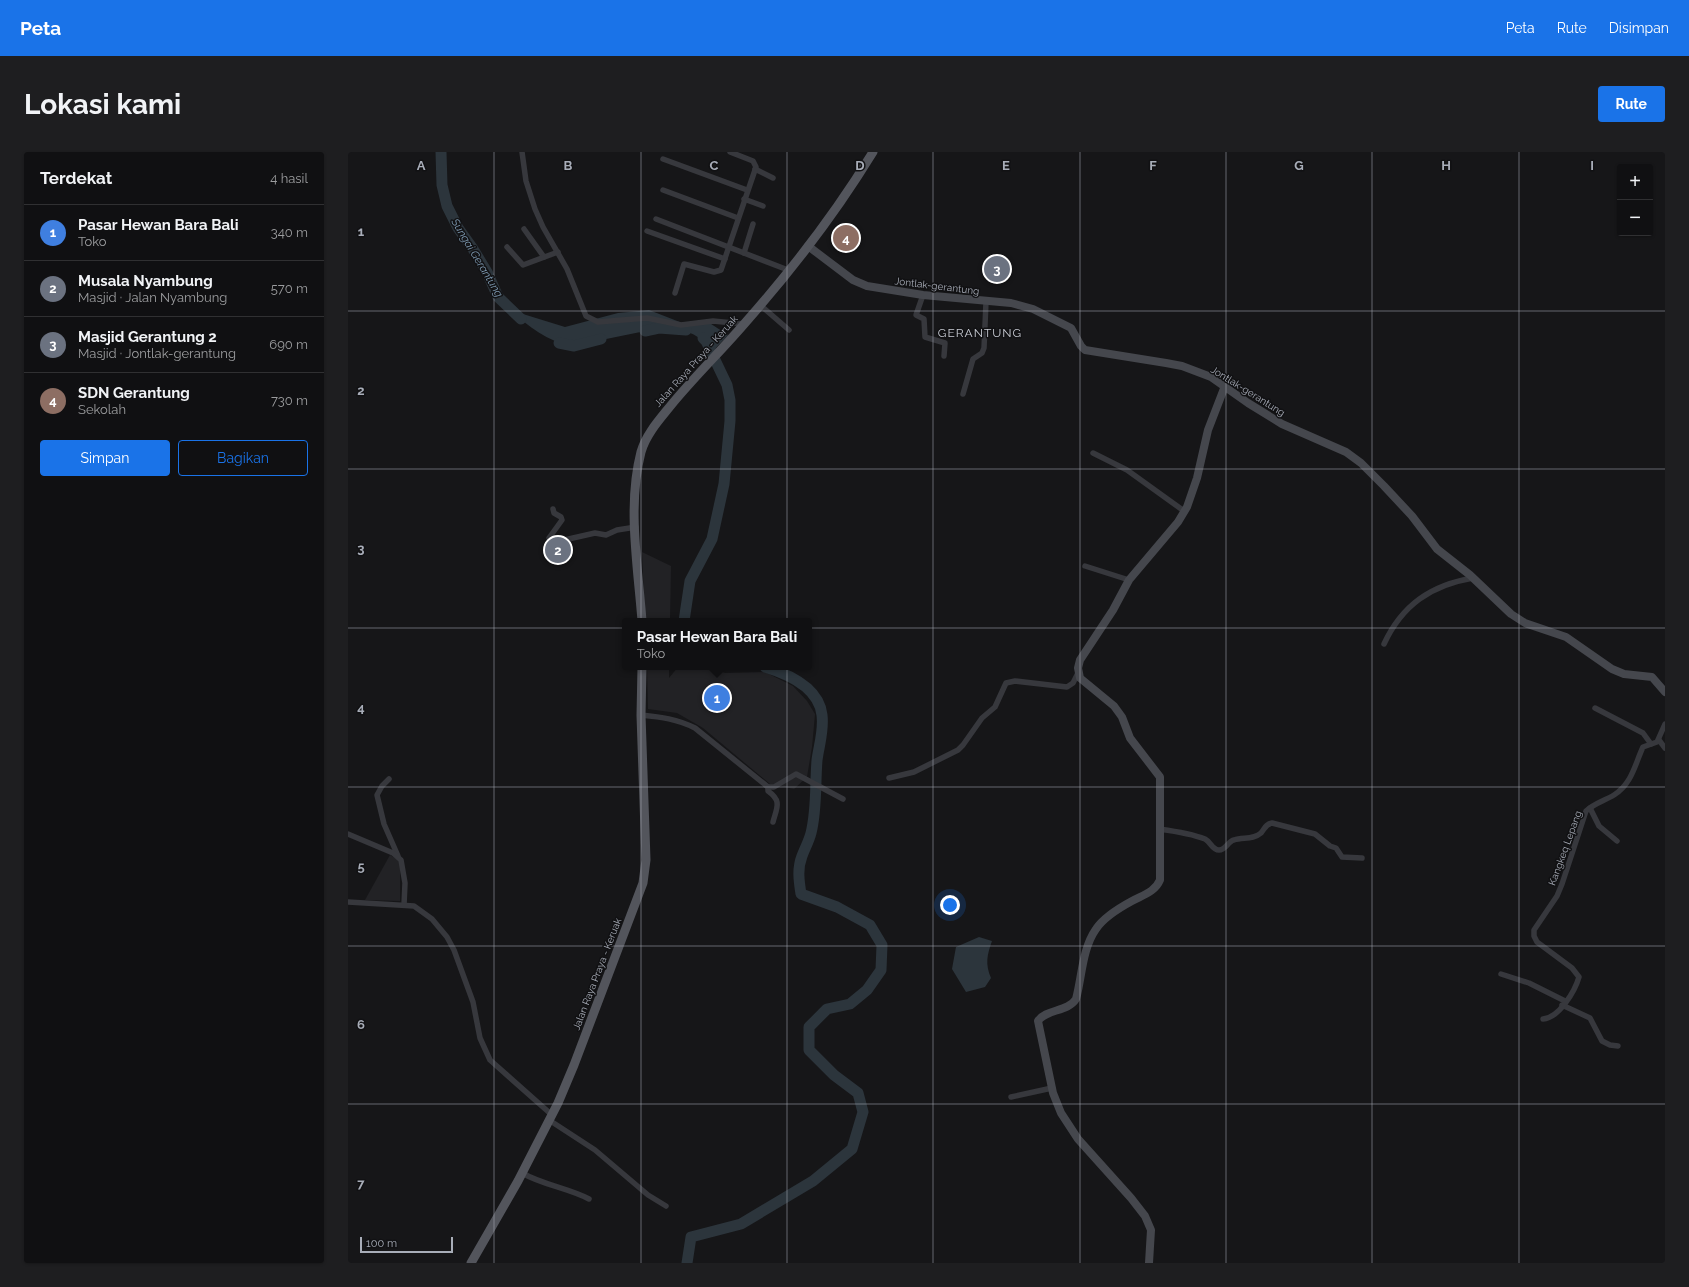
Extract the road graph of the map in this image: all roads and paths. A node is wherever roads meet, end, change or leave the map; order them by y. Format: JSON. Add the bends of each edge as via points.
{"nodes":[{"id":1,"x":522,"y":152,"type":"edge"},
{"id":2,"x":730,"y":152,"type":"edge"},
{"id":3,"x":874,"y":152,"type":"edge"},
{"id":4,"x":663,"y":159,"type":"dead end"},
{"id":5,"x":755,"y":168,"type":"junction"},
{"id":6,"x":774,"y":178,"type":"dead end"},
{"id":7,"x":663,"y":190,"type":"dead end"},
{"id":8,"x":747,"y":190,"type":"junction"},
{"id":9,"x":744,"y":199,"type":"junction"},
{"id":10,"x":763,"y":206,"type":"dead end"},
{"id":11,"x":738,"y":218,"type":"junction"},
{"id":12,"x":656,"y":219,"type":"dead end"},
{"id":13,"x":753,"y":224,"type":"dead end"},
{"id":14,"x":524,"y":230,"type":"dead end"},
{"id":15,"x":647,"y":230,"type":"dead end"},
{"id":16,"x":808,"y":246,"type":"junction"},
{"id":17,"x":507,"y":247,"type":"dead end"},
{"id":18,"x":729,"y":247,"type":"junction"},
{"id":19,"x":558,"y":252,"type":"junction"},
{"id":20,"x":744,"y":253,"type":"junction"},
{"id":21,"x":544,"y":258,"type":"junction"},
{"id":22,"x":725,"y":260,"type":"junction"},
{"id":23,"x":788,"y":270,"type":"junction"},
{"id":24,"x":674,"y":293,"type":"dead end"},
{"id":25,"x":923,"y":295,"type":"junction"},
{"id":26,"x":986,"y":302,"type":"junction"},
{"id":27,"x":760,"y":305,"type":"junction"},
{"id":28,"x":744,"y":324,"type":"junction"},
{"id":29,"x":789,"y":330,"type":"dead end"},
{"id":30,"x":944,"y":356,"type":"dead end"},
{"id":31,"x":1225,"y":386,"type":"junction"},
{"id":32,"x":963,"y":394,"type":"dead end"},
{"id":33,"x":1093,"y":452,"type":"dead end"},
{"id":34,"x":553,"y":510,"type":"dead end"},
{"id":35,"x":1184,"y":511,"type":"junction"},
{"id":36,"x":636,"y":527,"type":"junction"},
{"id":37,"x":1085,"y":566,"type":"dead end"},
{"id":38,"x":1473,"y":578,"type":"junction"},
{"id":39,"x":1129,"y":580,"type":"junction"},
{"id":40,"x":642,"y":618,"type":"edge"},
{"id":41,"x":1384,"y":644,"type":"dead end"},
{"id":42,"x":642,"y":670,"type":"edge"},
{"id":43,"x":1078,"y":673,"type":"junction"},
{"id":44,"x":1665,"y":692,"type":"edge"},
{"id":45,"x":1595,"y":708,"type":"dead end"},
{"id":46,"x":641,"y":715,"type":"junction"},
{"id":47,"x":1665,"y":724,"type":"edge"},
{"id":48,"x":1659,"y":740,"type":"junction"},
{"id":49,"x":1651,"y":744,"type":"junction"},
{"id":50,"x":1665,"y":748,"type":"edge"},
{"id":51,"x":888,"y":778,"type":"dead end"},
{"id":52,"x":389,"y":779,"type":"dead end"},
{"id":53,"x":768,"y":787,"type":"junction"},
{"id":54,"x":843,"y":799,"type":"dead end"},
{"id":55,"x":1590,"y":808,"type":"junction"},
{"id":56,"x":773,"y":822,"type":"dead end"},
{"id":57,"x":1159,"y":829,"type":"junction"},
{"id":58,"x":348,"y":834,"type":"edge"},
{"id":59,"x":1617,"y":841,"type":"dead end"},
{"id":60,"x":398,"y":856,"type":"junction"},
{"id":61,"x":1362,"y":858,"type":"dead end"},
{"id":62,"x":348,"y":902,"type":"edge"},
{"id":63,"x":404,"y":905,"type":"junction"},
{"id":64,"x":1502,"y":974,"type":"dead end"},
{"id":65,"x":1564,"y":1003,"type":"junction"},
{"id":66,"x":1543,"y":1019,"type":"dead end"},
{"id":67,"x":1618,"y":1046,"type":"dead end"},
{"id":68,"x":1052,"y":1088,"type":"junction"},
{"id":69,"x":1011,"y":1097,"type":"dead end"},
{"id":70,"x":550,"y":1117,"type":"junction"},
{"id":71,"x":522,"y":1172,"type":"junction"},
{"id":72,"x":589,"y":1199,"type":"dead end"},
{"id":73,"x":666,"y":1206,"type":"dead end"},
{"id":74,"x":471,"y":1263,"type":"edge"},
{"id":75,"x":1149,"y":1263,"type":"edge"}],
"edges":[{"from":1,"to":19,"type":"street","via":[[526,181],[535,209]]},
{"from":2,"to":5,"type":"street","via":[[753,161]]},
{"from":3,"to":16,"type":"main road","name":"Jalan Raya Praya - Keruak"},
{"from":4,"to":8,"type":"street"},
{"from":5,"to":6,"type":"street"},
{"from":5,"to":8,"type":"street"},
{"from":7,"to":11,"type":"street"},
{"from":8,"to":9,"type":"street"},
{"from":9,"to":10,"type":"street"},
{"from":9,"to":11,"type":"street"},
{"from":11,"to":18,"type":"street"},
{"from":12,"to":18,"type":"street"},
{"from":13,"to":20,"type":"street"},
{"from":14,"to":21,"type":"street"},
{"from":15,"to":22,"type":"street"},
{"from":16,"to":23,"type":"main road","name":"Jalan Raya Praya - Keruak"},
{"from":16,"to":25,"type":"street","name":"Jontlak-gerantung","via":[[858,283],[876,289]]},
{"from":17,"to":21,"type":"street","via":[[522,265]]},
{"from":18,"to":20,"type":"street"},
{"from":18,"to":22,"type":"street"},
{"from":19,"to":21,"type":"street"},
{"from":19,"to":28,"type":"street","via":[[584,313],[591,320],[603,322],[646,318],[681,325],[713,321]]},
{"from":20,"to":23,"type":"street"},
{"from":22,"to":24,"type":"street","via":[[721,270],[717,272],[684,264]]},
{"from":23,"to":27,"type":"main road","name":"Jalan Raya Praya - Keruak"},
{"from":25,"to":26,"type":"street","name":"Jontlak-gerantung"},
{"from":25,"to":30,"type":"street","via":[[916,315],[924,318],[925,337],[945,343]]},
{"from":26,"to":31,"type":"street","name":"Jontlak-gerantung","via":[[1017,304],[1046,315],[1071,328],[1081,346],[1089,352],[1182,366],[1211,377]]},
{"from":26,"to":32,"type":"street","via":[[984,348],[982,353],[973,359]]},
{"from":27,"to":28,"type":"main road","name":"Jalan Raya Praya - Keruak"},
{"from":27,"to":29,"type":"street"},
{"from":28,"to":36,"type":"main road","name":"Jalan Raya Praya - Keruak","via":[[658,421],[646,442],[635,487]]},
{"from":31,"to":35,"type":"street","via":[[1208,430],[1198,478]]},
{"from":31,"to":38,"type":"street","name":"Jontlak-gerantung","via":[[1282,424],[1354,457],[1412,516],[1438,549]]},
{"from":33,"to":35,"type":"street","via":[[1127,470]]},
{"from":34,"to":36,"type":"street","via":[[562,519],[549,538],[553,543],[578,535],[606,535]]},
{"from":35,"to":39,"type":"street","via":[[1178,522]]},
{"from":36,"to":40,"type":"main road","name":"Jalan Raya Praya - Keruak"},
{"from":37,"to":39,"type":"street"},
{"from":38,"to":41,"type":"street","via":[[1444,584],[1416,602],[1396,620]]},
{"from":38,"to":44,"type":"street","name":"Jontlak-gerantung","via":[[1517,619],[1566,637],[1612,669],[1624,674],[1652,677]]},
{"from":39,"to":43,"type":"street","via":[[1113,610],[1080,660]]},
{"from":42,"to":46,"type":"main road","name":"Jalan Raya Praya - Keruak"},
{"from":43,"to":51,"type":"street","via":[[1073,683],[1067,687],[1015,681],[1006,683],[995,707],[982,718],[958,750],[914,772]]},
{"from":43,"to":57,"type":"street","via":[[1081,680],[1114,706],[1122,717],[1130,738],[1158,773]]},
{"from":45,"to":49,"type":"street","via":[[1643,733]]},
{"from":46,"to":53,"type":"street","via":[[675,719],[695,728]]},
{"from":46,"to":70,"type":"main road","name":"Jalan Raya Praya - Keruak","via":[[646,860],[643,883],[574,1065]]},
{"from":47,"to":48,"type":"street"},
{"from":48,"to":49,"type":"street","name":"Kangkeq Lepang"},
{"from":48,"to":50,"type":"street"},
{"from":49,"to":55,"type":"street","name":"Kangkeq Lepang","via":[[1643,746],[1632,775],[1625,785],[1614,795]]},
{"from":52,"to":60,"type":"street","via":[[377,794],[384,824]]},
{"from":53,"to":54,"type":"street","via":[[774,788],[796,774]]},
{"from":53,"to":56,"type":"street","via":[[768,791],[778,802]]},
{"from":55,"to":59,"type":"street","via":[[1599,826]]},
{"from":55,"to":65,"type":"street","name":"Kangkeq Lepang","via":[[1586,811],[1557,896],[1533,934],[1537,942],[1578,973],[1578,981]]},
{"from":57,"to":61,"type":"street","via":[[1190,834],[1209,842],[1214,849],[1222,850],[1233,840],[1257,835],[1272,823],[1315,834],[1336,848],[1342,857]]},
{"from":57,"to":68,"type":"street","via":[[1161,874],[1158,885],[1100,924],[1092,935],[1086,951],[1076,999],[1071,1005],[1038,1021]]},
{"from":58,"to":60,"type":"street"},
{"from":60,"to":63,"type":"street","via":[[404,866]]},
{"from":62,"to":63,"type":"street"},
{"from":63,"to":70,"type":"street","via":[[414,906],[425,913],[447,937],[473,1002],[480,1038],[490,1060]]},
{"from":64,"to":65,"type":"street","via":[[1529,984]]},
{"from":65,"to":66,"type":"street","name":"Kangkeq Lepang","via":[[1555,1014]]},
{"from":65,"to":67,"type":"street","via":[[1590,1018],[1602,1041]]},
{"from":68,"to":69,"type":"street"},
{"from":68,"to":75,"type":"street","via":[[1061,1113],[1078,1139],[1132,1198],[1149,1222]]},
{"from":70,"to":71,"type":"main road","name":"Jalan Raya Praya - Keruak"},
{"from":70,"to":73,"type":"street","via":[[595,1150],[648,1195]]},
{"from":71,"to":72,"type":"street","via":[[534,1179]]},
{"from":71,"to":74,"type":"main road","name":"Jalan Raya Praya - Keruak"}]}
